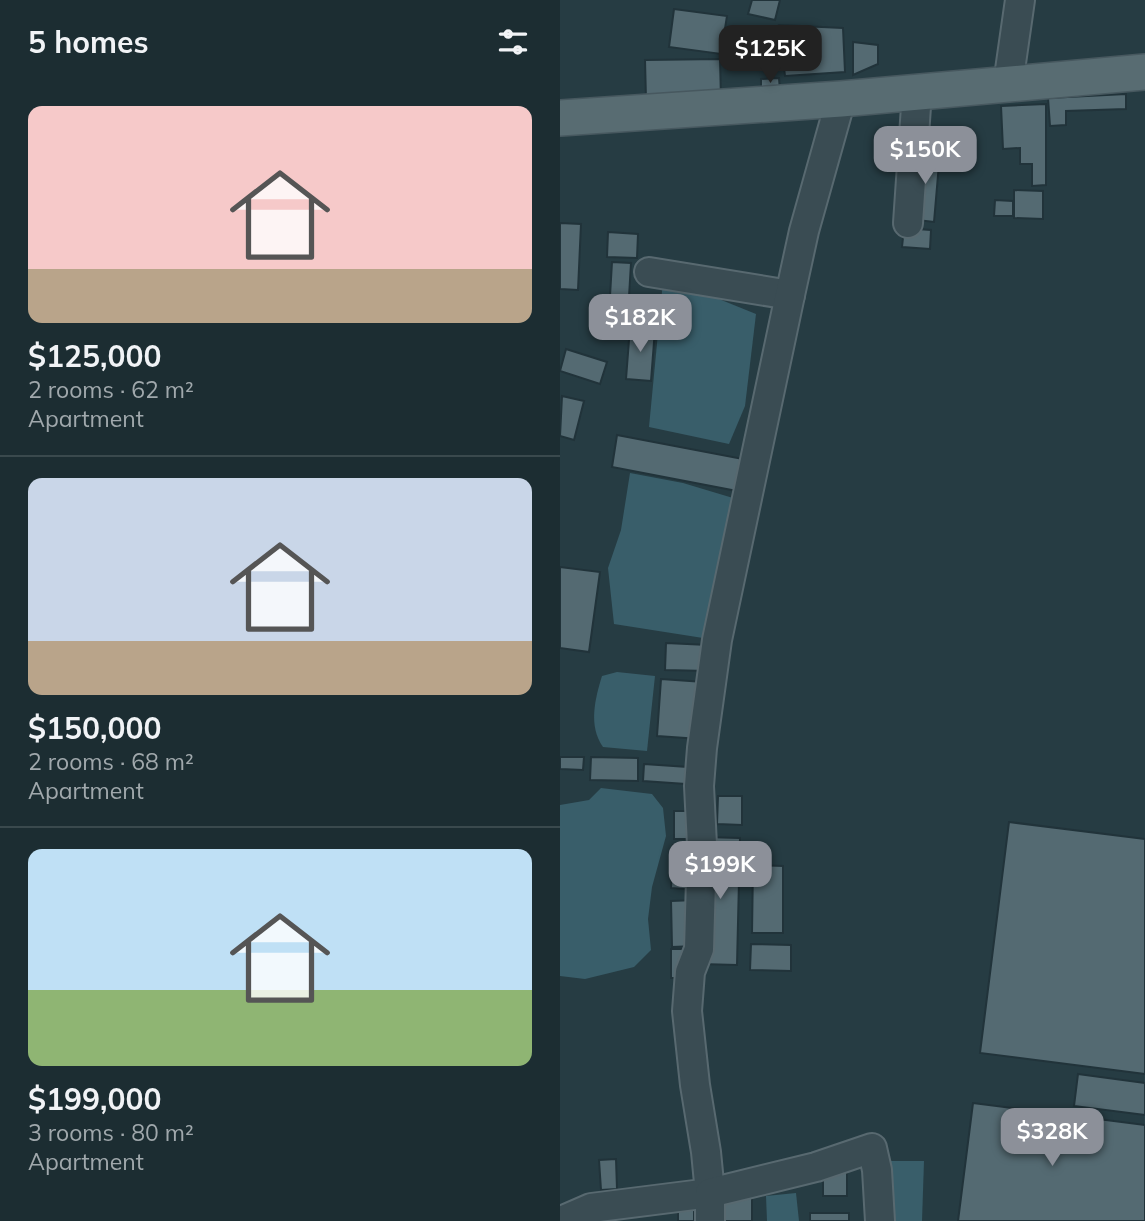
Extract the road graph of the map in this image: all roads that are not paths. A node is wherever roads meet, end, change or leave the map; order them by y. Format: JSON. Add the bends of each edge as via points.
{"nodes":[{"id":1,"x":1020,"y":0,"type":"edge"},
{"id":2,"x":1145,"y":72,"type":"edge"},
{"id":3,"x":1008,"y":84,"type":"junction"},
{"id":4,"x":917,"y":92,"type":"junction"},
{"id":5,"x":841,"y":99,"type":"junction"},
{"id":6,"x":560,"y":118,"type":"edge"},
{"id":7,"x":908,"y":223,"type":"dead end"},
{"id":8,"x":649,"y":272,"type":"dead end"},
{"id":9,"x":790,"y":295,"type":"junction"},
{"id":10,"x":710,"y":1207,"type":"edge"},
{"id":11,"x":561,"y":1221,"type":"edge"},
{"id":12,"x":880,"y":1221,"type":"edge"}],
"edges":[{"from":1,"to":3,"type":"street"},
{"from":2,"to":3,"type":"main road"},
{"from":3,"to":4,"type":"main road"},
{"from":4,"to":5,"type":"main road"},
{"from":4,"to":7,"type":"street"},
{"from":5,"to":6,"type":"main road"},
{"from":5,"to":9,"type":"street"},
{"from":8,"to":9,"type":"street"},
{"from":9,"to":10,"type":"street","via":[[717,640],[699,786],[699,949],[690,972],[687,1011]]},
{"from":10,"to":11,"type":"street","via":[[591,1208]]},
{"from":10,"to":12,"type":"street","via":[[872,1148]]}]}
